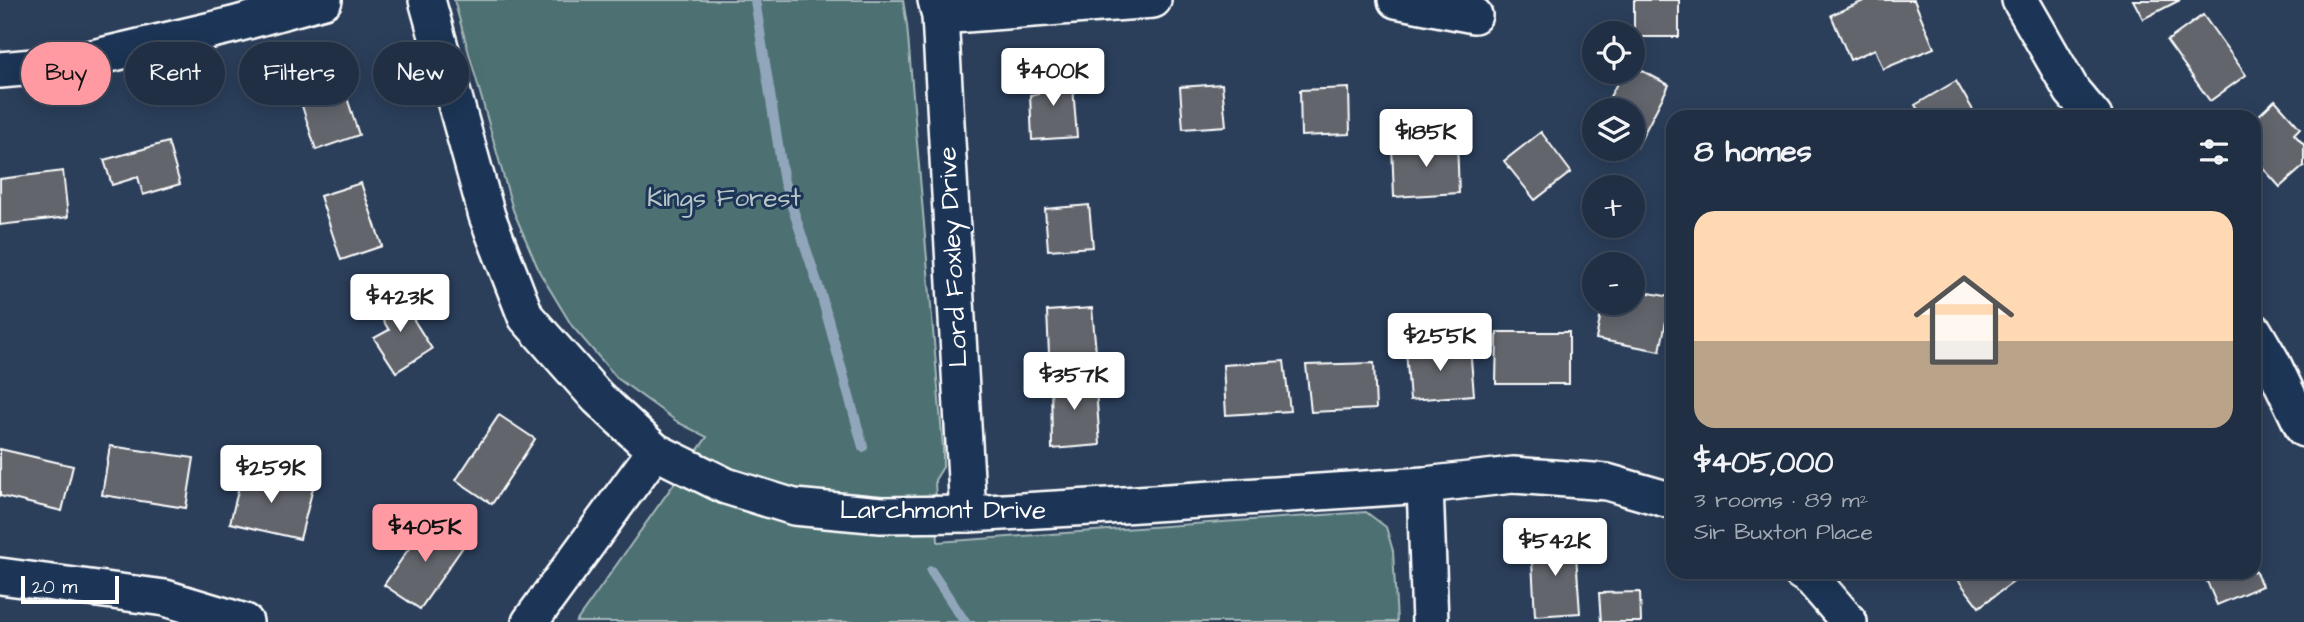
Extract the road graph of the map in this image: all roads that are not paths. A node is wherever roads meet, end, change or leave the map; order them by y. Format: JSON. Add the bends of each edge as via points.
{"nodes":[{"id":1,"x":324,"y":0,"type":"edge"},
{"id":2,"x":427,"y":0,"type":"edge"},
{"id":3,"x":1153,"y":0,"type":"edge"},
{"id":4,"x":1396,"y":0,"type":"edge"},
{"id":5,"x":2020,"y":0,"type":"edge"},
{"id":6,"x":938,"y":8,"type":"edge"},
{"id":7,"x":1474,"y":15,"type":"dead end"},
{"id":8,"x":0,"y":71,"type":"edge"},
{"id":9,"x":2088,"y":110,"type":"edge"},
{"id":10,"x":2261,"y":342,"type":"edge"},
{"id":11,"x":2304,"y":429,"type":"edge"},
{"id":12,"x":654,"y":451,"type":"junction"},
{"id":13,"x":1425,"y":485,"type":"junction"},
{"id":14,"x":1666,"y":499,"type":"edge"},
{"id":15,"x":968,"y":514,"type":"junction"},
{"id":16,"x":0,"y":576,"type":"edge"},
{"id":17,"x":1812,"y":579,"type":"edge"},
{"id":18,"x":245,"y":622,"type":"edge"},
{"id":19,"x":530,"y":622,"type":"edge"},
{"id":20,"x":1430,"y":622,"type":"edge"},
{"id":21,"x":1849,"y":622,"type":"edge"}],
"edges":[{"from":1,"to":8,"type":"street","via":[[67,64]]},
{"from":2,"to":12,"type":"street","name":"Larchmont Drive","via":[[487,216],[526,317],[597,398]]},
{"from":3,"to":6,"type":"street"},
{"from":4,"to":7,"type":"street"},
{"from":5,"to":9,"type":"street","via":[[2072,91]]},
{"from":6,"to":15,"type":"street","name":"Lord Foxley Drive"},
{"from":10,"to":11,"type":"street"},
{"from":12,"to":15,"type":"street","name":"Larchmont Drive","via":[[726,486],[794,507],[881,516]]},
{"from":12,"to":19,"type":"street"},
{"from":13,"to":14,"type":"street","name":"Larchmont Drive","via":[[1513,475],[1607,482]]},
{"from":13,"to":15,"type":"street","name":"Larchmont Drive"},
{"from":13,"to":20,"type":"street"},
{"from":16,"to":18,"type":"street","via":[[165,598]]},
{"from":17,"to":21,"type":"street"}]}
